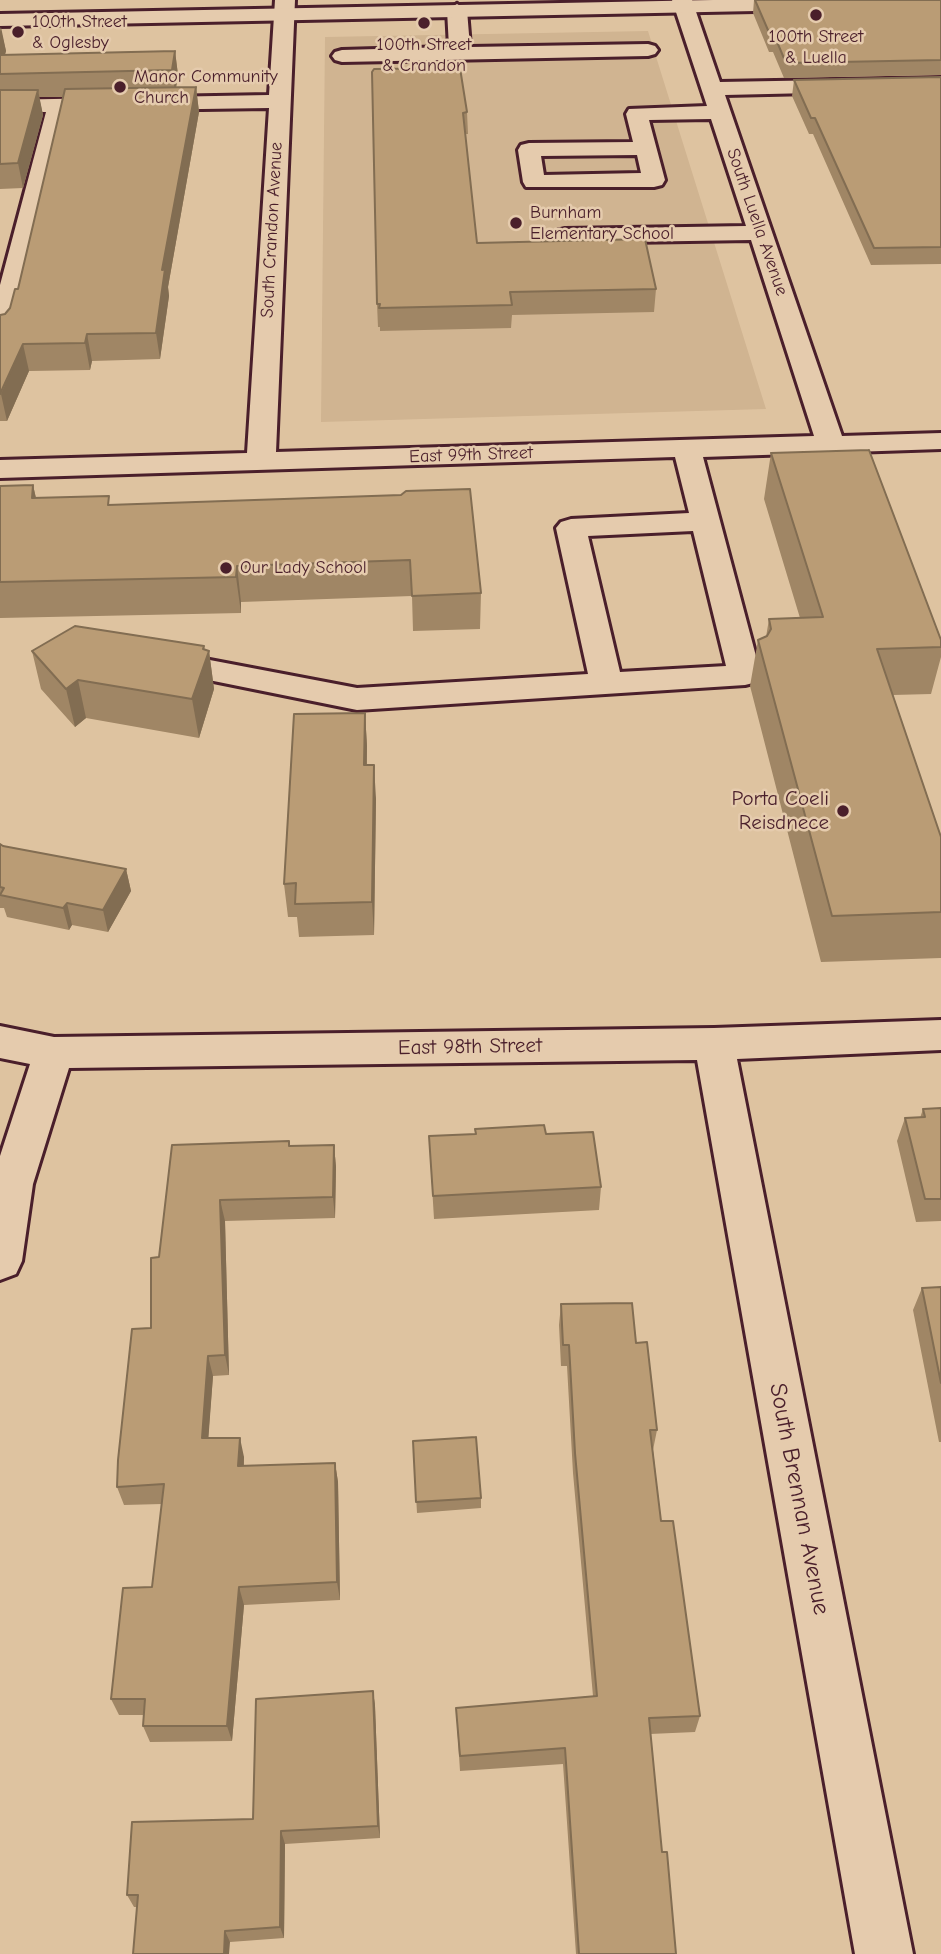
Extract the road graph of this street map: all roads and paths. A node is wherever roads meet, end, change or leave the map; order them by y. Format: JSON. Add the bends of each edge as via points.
{"nodes":[{"id":1,"x":683,"y":3,"type":"edge"},
{"id":2,"x":821,"y":3,"type":"edge"},
{"id":3,"x":284,"y":7,"type":"edge"},
{"id":4,"x":457,"y":10,"type":"junction"},
{"id":5,"x":0,"y":20,"type":"edge"},
{"id":6,"x":648,"y":50,"type":"dead end"},
{"id":7,"x":460,"y":53,"type":"junction"},
{"id":8,"x":342,"y":56,"type":"dead end"},
{"id":9,"x":934,"y":91,"type":"edge"},
{"id":10,"x":716,"y":100,"type":"junction"},
{"id":11,"x":278,"y":101,"type":"junction"},
{"id":12,"x":58,"y":105,"type":"junction"},
{"id":13,"x":0,"y":106,"type":"edge"},
{"id":14,"x":646,"y":148,"type":"junction"},
{"id":15,"x":760,"y":233,"type":"junction"},
{"id":16,"x":565,"y":236,"type":"dead end"},
{"id":17,"x":0,"y":334,"type":"edge"},
{"id":18,"x":941,"y":441,"type":"edge"},
{"id":19,"x":831,"y":444,"type":"junction"},
{"id":20,"x":687,"y":448,"type":"junction"},
{"id":21,"x":261,"y":461,"type":"junction"},
{"id":22,"x":0,"y":469,"type":"edge"},
{"id":23,"x":706,"y":521,"type":"junction"},
{"id":24,"x":155,"y":651,"type":"edge"},
{"id":25,"x":606,"y":684,"type":"junction"},
{"id":26,"x":941,"y":1035,"type":"edge"},
{"id":27,"x":0,"y":1042,"type":"edge"},
{"id":28,"x":714,"y":1044,"type":"junction"},
{"id":29,"x":54,"y":1053,"type":"junction"},
{"id":30,"x":0,"y":1261,"type":"edge"},
{"id":31,"x":884,"y":1954,"type":"edge"}],
"edges":[{"from":1,"to":2,"type":"street"},
{"from":1,"to":4,"type":"street"},
{"from":1,"to":10,"type":"street","name":"South Luella Avenue"},
{"from":3,"to":4,"type":"street"},
{"from":3,"to":5,"type":"street"},
{"from":3,"to":11,"type":"street","name":"South Crandon Avenue"},
{"from":4,"to":7,"type":"street"},
{"from":6,"to":7,"type":"street"},
{"from":7,"to":8,"type":"street"},
{"from":9,"to":10,"type":"street"},
{"from":10,"to":14,"type":"street","via":[[637,114]]},
{"from":10,"to":15,"type":"street","name":"South Luella Avenue"},
{"from":11,"to":12,"type":"street"},
{"from":11,"to":21,"type":"street","name":"South Crandon Avenue"},
{"from":12,"to":13,"type":"street"},
{"from":12,"to":17,"type":"street"},
{"from":14,"to":14,"type":"street","via":[[654,180],[534,182],[529,150]]},
{"from":15,"to":16,"type":"street"},
{"from":15,"to":19,"type":"street","name":"South Luella Avenue"},
{"from":18,"to":19,"type":"street","name":"East 99th Street"},
{"from":19,"to":20,"type":"street","name":"East 99th Street"},
{"from":20,"to":21,"type":"street","name":"East 99th Street"},
{"from":20,"to":23,"type":"street"},
{"from":21,"to":22,"type":"street","name":"East 99th Street"},
{"from":23,"to":25,"type":"street","via":[[570,528]]},
{"from":23,"to":25,"type":"street","via":[[746,675]]},
{"from":24,"to":25,"type":"street","via":[[184,666],[357,699]]},
{"from":26,"to":28,"type":"street","name":"East 98th Street"},
{"from":27,"to":29,"type":"street","name":"East 98th Street"},
{"from":28,"to":29,"type":"street","name":"East 98th Street"},
{"from":28,"to":31,"type":"street","name":"South Brennan Avenue"},
{"from":29,"to":30,"type":"street","via":[[12,1184]]}]}
